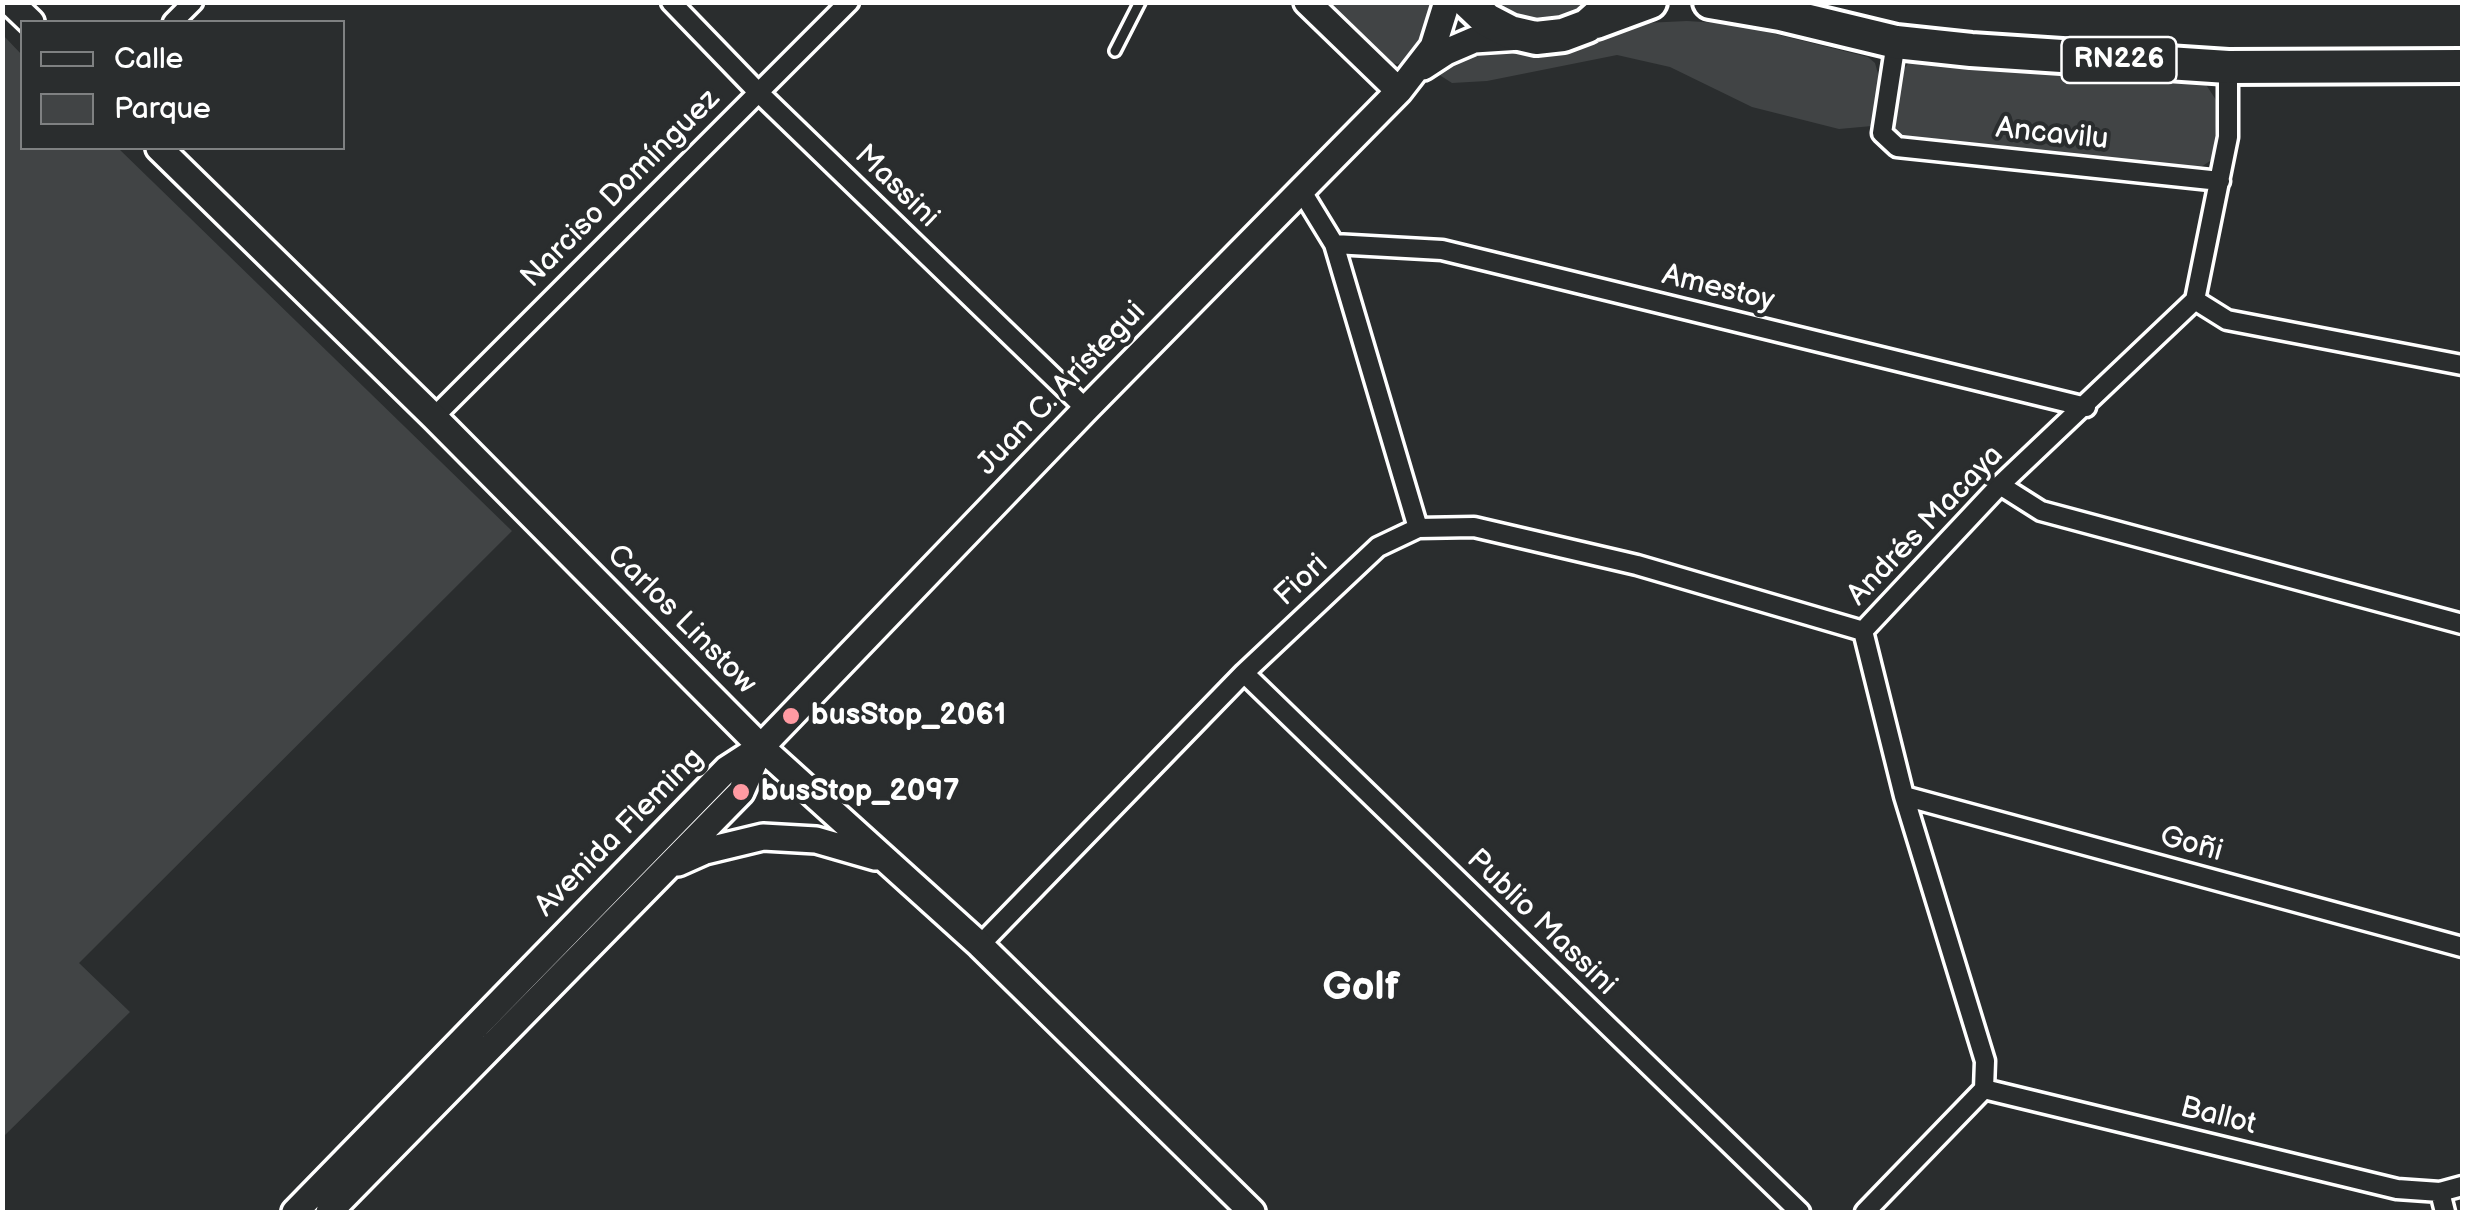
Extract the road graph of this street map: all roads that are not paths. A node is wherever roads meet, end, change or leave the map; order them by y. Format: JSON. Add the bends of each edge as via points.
{"nodes":[{"id":1,"x":10,"y":2,"type":"edge"},
{"id":2,"x":193,"y":2,"type":"edge"},
{"id":3,"x":671,"y":2,"type":"edge"},
{"id":4,"x":849,"y":2,"type":"edge"},
{"id":5,"x":1140,"y":2,"type":"edge"},
{"id":6,"x":1307,"y":2,"type":"edge"},
{"id":7,"x":1448,"y":2,"type":"edge"},
{"id":8,"x":1468,"y":2,"type":"edge"},
{"id":9,"x":1614,"y":2,"type":"edge"},
{"id":10,"x":1650,"y":2,"type":"edge"},
{"id":11,"x":1710,"y":2,"type":"edge"},
{"id":12,"x":1767,"y":8,"type":"edge"},
{"id":13,"x":29,"y":20,"type":"edge"},
{"id":14,"x":175,"y":20,"type":"edge"},
{"id":15,"x":1587,"y":26,"type":"junction"},
{"id":16,"x":1536,"y":38,"type":"junction"},
{"id":17,"x":1896,"y":42,"type":"junction"},
{"id":18,"x":1115,"y":51,"type":"dead end"},
{"id":19,"x":2462,"y":66,"type":"edge"},
{"id":20,"x":2228,"y":67,"type":"junction"},
{"id":21,"x":1405,"y":84,"type":"junction"},
{"id":22,"x":758,"y":91,"type":"junction"},
{"id":23,"x":161,"y":150,"type":"edge"},
{"id":24,"x":2220,"y":181,"type":"junction"},
{"id":25,"x":1300,"y":190,"type":"junction"},
{"id":26,"x":1334,"y":244,"type":"junction"},
{"id":27,"x":2194,"y":300,"type":"junction"},
{"id":28,"x":2462,"y":365,"type":"edge"},
{"id":29,"x":2086,"y":406,"type":"junction"},
{"id":30,"x":1086,"y":409,"type":"junction"},
{"id":31,"x":434,"y":416,"type":"junction"},
{"id":32,"x":2000,"y":485,"type":"junction"},
{"id":33,"x":1418,"y":528,"type":"junction"},
{"id":34,"x":2462,"y":624,"type":"edge"},
{"id":35,"x":1863,"y":632,"type":"junction"},
{"id":36,"x":1244,"y":673,"type":"junction"},
{"id":37,"x":761,"y":747,"type":"junction"},
{"id":38,"x":1904,"y":796,"type":"junction"},
{"id":39,"x":888,"y":862,"type":"junction"},
{"id":40,"x":656,"y":876,"type":"junction"},
{"id":41,"x":980,"y":945,"type":"junction"},
{"id":42,"x":2462,"y":947,"type":"edge"},
{"id":43,"x":1984,"y":1089,"type":"junction"},
{"id":44,"x":2462,"y":1186,"type":"edge"},
{"id":45,"x":2440,"y":1192,"type":"junction"},
{"id":46,"x":295,"y":1212,"type":"edge"},
{"id":47,"x":329,"y":1212,"type":"edge"},
{"id":48,"x":1252,"y":1212,"type":"edge"},
{"id":49,"x":1800,"y":1212,"type":"edge"},
{"id":50,"x":1866,"y":1212,"type":"edge"},
{"id":51,"x":2445,"y":1212,"type":"edge"}],
"edges":[{"from":1,"to":13,"type":"main road"},
{"from":2,"to":14,"type":"street"},
{"from":3,"to":22,"type":"street","name":"Massini"},
{"from":4,"to":22,"type":"street","name":"Narciso Domínguez"},
{"from":5,"to":18,"type":"lane"},
{"from":6,"to":21,"type":"main road"},
{"from":7,"to":21,"type":"main road","name":"Juan C. Arístegui","via":[[1433,47]]},
{"from":8,"to":16,"type":"highway","via":[[1498,26]]},
{"from":9,"to":15,"type":"highway"},
{"from":10,"to":15,"type":"highway"},
{"from":11,"to":12,"type":"highway","number":"RN226"},
{"from":12,"to":17,"type":"highway","number":"RN226"},
{"from":15,"to":16,"type":"highway"},
{"from":16,"to":21,"type":"main road","name":"Juan C. Arístegui","via":[[1474,40]]},
{"from":17,"to":20,"type":"highway","number":"RN226"},
{"from":17,"to":24,"type":"street","name":"Ancavilu","via":[[1882,133],[1898,146]]},
{"from":19,"to":20,"type":"highway","number":"RN226"},
{"from":20,"to":24,"type":"street"},
{"from":21,"to":25,"type":"main road","name":"Juan C. Arístegui"},
{"from":22,"to":30,"type":"street","name":"Massini"},
{"from":22,"to":31,"type":"street","name":"Narciso Domínguez"},
{"from":23,"to":31,"type":"main road","name":"Carlos Linstow"},
{"from":24,"to":27,"type":"street"},
{"from":25,"to":26,"type":"street"},
{"from":25,"to":30,"type":"main road","name":"Juan C. Arístegui"},
{"from":26,"to":29,"type":"street","name":"Amestoy","via":[[1442,250]]},
{"from":26,"to":33,"type":"street"},
{"from":27,"to":28,"type":"street","via":[[2227,320]]},
{"from":27,"to":29,"type":"street","name":"Andrés Macaya"},
{"from":29,"to":32,"type":"street","name":"Andrés Macaya"},
{"from":30,"to":37,"type":"main road","name":"Juan C. Arístegui"},
{"from":31,"to":37,"type":"main road","name":"Carlos Linstow"},
{"from":32,"to":34,"type":"street","via":[[2041,511]]},
{"from":32,"to":35,"type":"street","name":"Andrés Macaya"},
{"from":33,"to":35,"type":"street","via":[[1474,527],[1637,565]]},
{"from":33,"to":36,"type":"street","name":"Fiori","via":[[1378,547]]},
{"from":35,"to":38,"type":"street","name":"Andrés Macaya"},
{"from":36,"to":41,"type":"street","name":"Fiori"},
{"from":36,"to":49,"type":"street","name":"Publio Massini"},
{"from":37,"to":39,"type":"main road","name":"Carlos Linstow"},
{"from":37,"to":40,"type":"main road","name":"Avenida Fleming","via":[[740,792]]},
{"from":37,"to":46,"type":"main road","name":"Avenida Fleming","via":[[727,769]]},
{"from":38,"to":42,"type":"street","name":"Goñi"},
{"from":38,"to":43,"type":"street","name":"Andrés Macaya","via":[[1985,1061]]},
{"from":39,"to":40,"type":"main road","via":[[816,840],[763,837],[705,850]]},
{"from":39,"to":41,"type":"main road","name":"Carlos Linstow"},
{"from":40,"to":47,"type":"main road","name":"Avenida Fleming"},
{"from":41,"to":48,"type":"main road","name":"Carlos Linstow"},
{"from":43,"to":45,"type":"street","name":"Ballot","via":[[2398,1190]]},
{"from":43,"to":50,"type":"street"},
{"from":44,"to":45,"type":"street","name":"Ballot"},
{"from":45,"to":51,"type":"street"}]}
